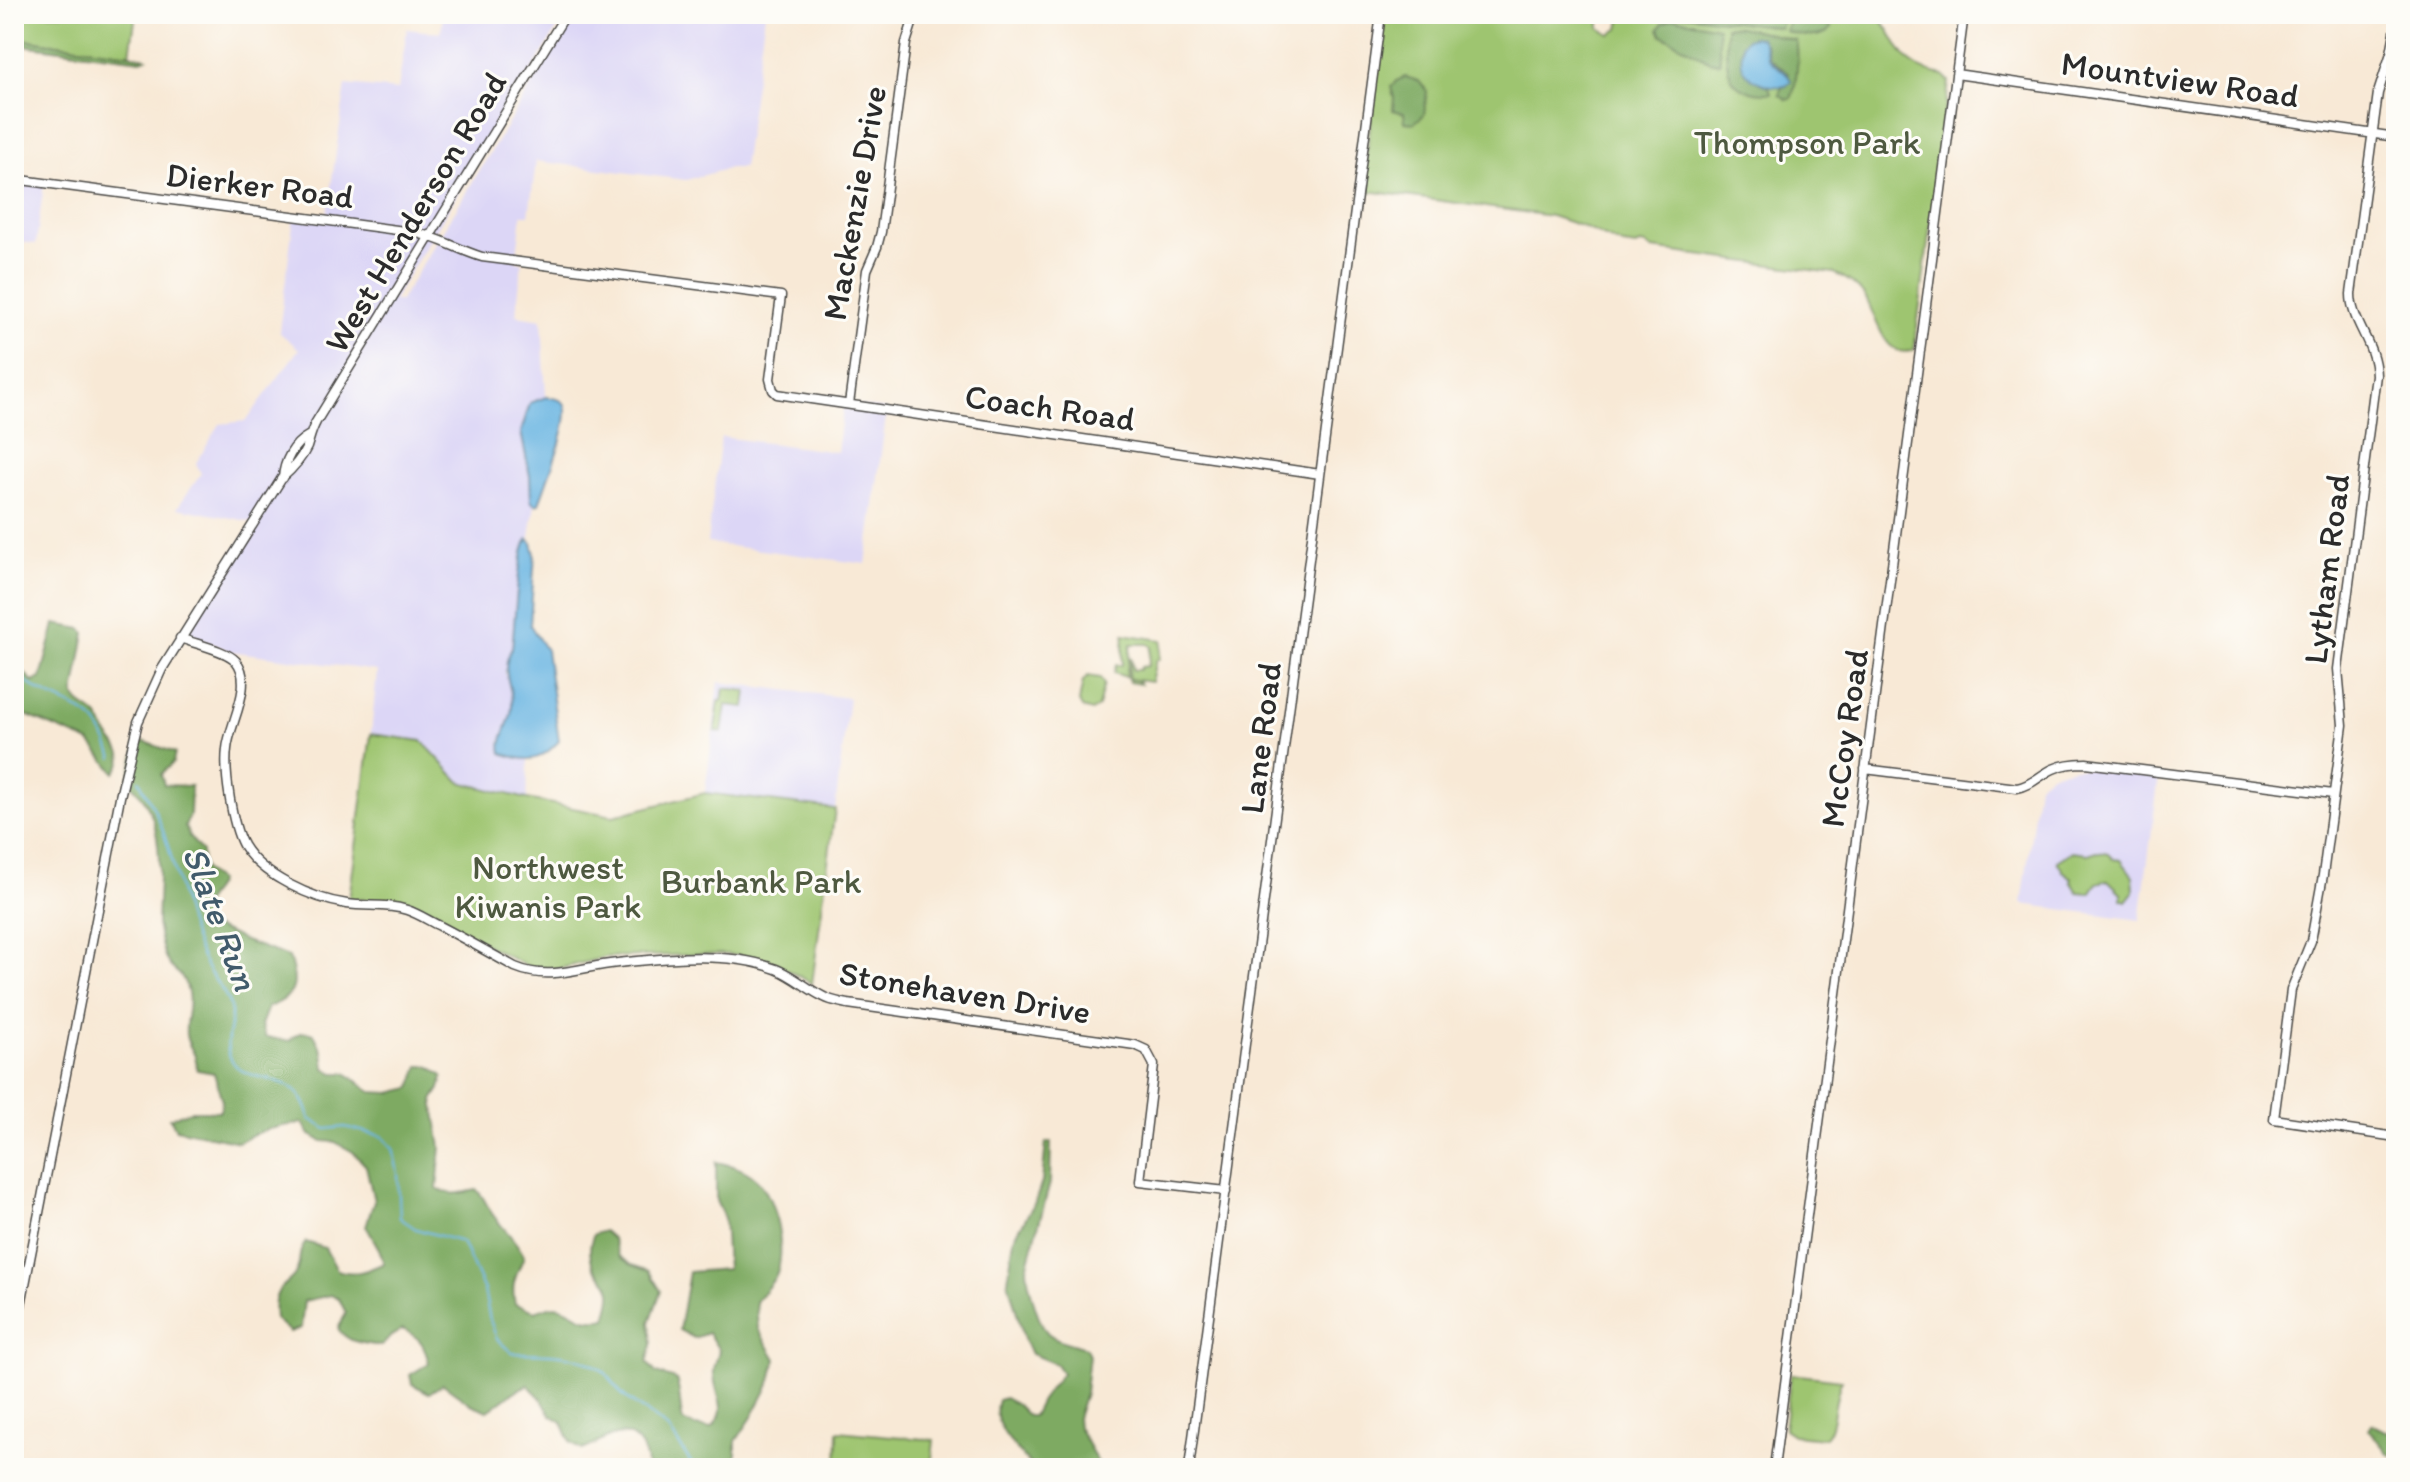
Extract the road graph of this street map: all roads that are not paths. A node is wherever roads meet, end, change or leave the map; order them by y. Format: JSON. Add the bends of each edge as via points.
{"nodes":[{"id":1,"x":566,"y":14,"type":"edge"},
{"id":2,"x":920,"y":14,"type":"edge"},
{"id":3,"x":1381,"y":14,"type":"edge"},
{"id":4,"x":1964,"y":14,"type":"edge"},
{"id":5,"x":2396,"y":27,"type":"edge"},
{"id":6,"x":1956,"y":74,"type":"junction"},
{"id":7,"x":2373,"y":133,"type":"junction"},
{"id":8,"x":2396,"y":137,"type":"edge"},
{"id":9,"x":14,"y":179,"type":"edge"},
{"id":10,"x":431,"y":235,"type":"junction"},
{"id":11,"x":773,"y":390,"type":"joint"},
{"id":12,"x":849,"y":404,"type":"junction"},
{"id":13,"x":1320,"y":474,"type":"junction"},
{"id":14,"x":180,"y":638,"type":"junction"},
{"id":15,"x":1865,"y":769,"type":"junction"},
{"id":16,"x":2333,"y":794,"type":"junction"},
{"id":17,"x":2396,"y":1137,"type":"edge"},
{"id":18,"x":1226,"y":1191,"type":"junction"},
{"id":19,"x":14,"y":1341,"type":"edge"},
{"id":20,"x":1189,"y":1468,"type":"edge"},
{"id":21,"x":1774,"y":1468,"type":"edge"}],
"edges":[{"from":1,"to":10,"type":"street","name":"West Henderson Road"},
{"from":2,"to":12,"type":"street","name":"Mackenzie Drive","via":[[906,43],[881,232],[867,270]]},
{"from":3,"to":13,"type":"street","name":"Lane Road"},
{"from":4,"to":6,"type":"street","name":"McCoy Road"},
{"from":5,"to":7,"type":"street","name":"Lytham Road"},
{"from":6,"to":7,"type":"street","name":"Mountview Road"},
{"from":6,"to":15,"type":"street","name":"McCoy Road"},
{"from":7,"to":8,"type":"street","name":"Mountview Road"},
{"from":7,"to":16,"type":"street","name":"Lytham Road","via":[[2351,303],[2372,350],[2376,375],[2338,669],[2343,713]]},
{"from":9,"to":10,"type":"street","name":"Dierker Road"},
{"from":10,"to":11,"type":"street","name":"Dierker Road","via":[[485,257],[781,296]]},
{"from":10,"to":14,"type":"street","name":"West Henderson Road"},
{"from":11,"to":12,"type":"street","name":"Coach Road"},
{"from":12,"to":13,"type":"street","name":"Coach Road"},
{"from":13,"to":18,"type":"street","name":"Lane Road"},
{"from":14,"to":18,"type":"street","name":"Stonehaven Drive","via":[[229,655],[241,669],[239,707],[226,756],[235,824],[244,845],[268,872],[338,902],[407,910],[534,973],[562,974],[627,962],[736,959],[792,976],[824,997],[848,1004],[1131,1044],[1146,1050],[1154,1069],[1140,1181]]},
{"from":14,"to":19,"type":"street","name":"West Henderson Road","via":[[149,696],[131,746]]},
{"from":15,"to":16,"type":"street","via":[[2017,788],[2061,766],[2086,763]]},
{"from":15,"to":21,"type":"street","name":"McCoy Road"},
{"from":16,"to":17,"type":"street","name":"Lytham Road","via":[[2315,925],[2291,990],[2274,1119]]},
{"from":18,"to":20,"type":"street","name":"Lane Road"}]}
